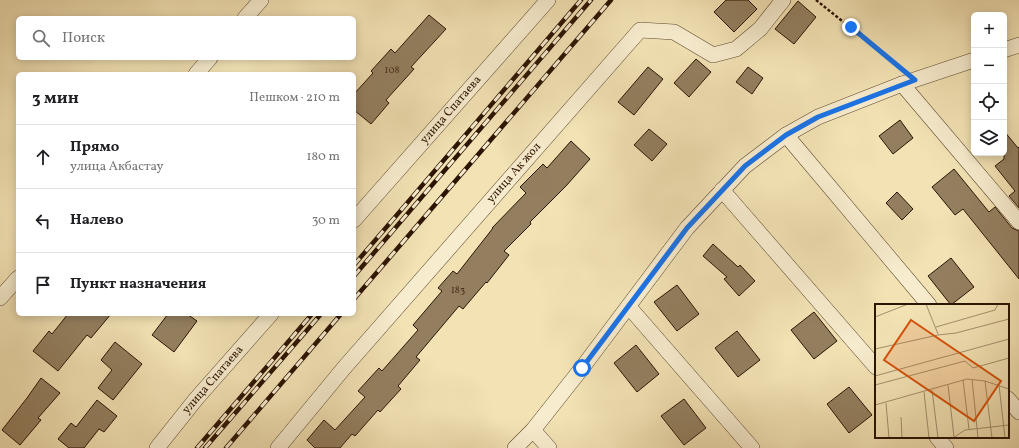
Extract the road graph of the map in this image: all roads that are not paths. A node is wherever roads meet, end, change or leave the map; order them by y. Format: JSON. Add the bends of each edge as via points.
{"nodes":[{"id":1,"x":261,"y":0,"type":"edge"},
{"id":2,"x":548,"y":0,"type":"edge"},
{"id":3,"x":783,"y":0,"type":"edge"},
{"id":4,"x":247,"y":16,"type":"edge"},
{"id":5,"x":1019,"y":45,"type":"edge"},
{"id":6,"x":1007,"y":49,"type":"edge"},
{"id":7,"x":208,"y":60,"type":"edge"},
{"id":8,"x":971,"y":61,"type":"edge"},
{"id":9,"x":198,"y":72,"type":"edge"},
{"id":10,"x":908,"y":82,"type":"junction"},
{"id":11,"x":786,"y":135,"type":"junction"},
{"id":12,"x":722,"y":190,"type":"junction"},
{"id":13,"x":356,"y":218,"type":"edge"},
{"id":14,"x":1019,"y":222,"type":"edge"},
{"id":15,"x":16,"y":280,"type":"edge"},
{"id":16,"x":0,"y":298,"type":"edge"},
{"id":17,"x":928,"y":304,"type":"edge"},
{"id":18,"x":629,"y":307,"type":"junction"},
{"id":19,"x":269,"y":316,"type":"edge"},
{"id":20,"x":875,"y":366,"type":"edge"},
{"id":21,"x":1009,"y":400,"type":"edge"},
{"id":22,"x":1019,"y":412,"type":"edge"},
{"id":23,"x":533,"y":430,"type":"junction"},
{"id":24,"x":938,"y":438,"type":"edge"},
{"id":25,"x":157,"y":448,"type":"edge"},
{"id":26,"x":278,"y":448,"type":"edge"},
{"id":27,"x":515,"y":448,"type":"edge"},
{"id":28,"x":549,"y":448,"type":"edge"},
{"id":29,"x":752,"y":448,"type":"edge"},
{"id":30,"x":946,"y":448,"type":"edge"}],
"edges":[{"from":1,"to":4,"type":"street"},
{"from":2,"to":13,"type":"street","name":"улица Спатаева"},
{"from":3,"to":26,"type":"street","name":"улица Ак жол","via":[[760,29],[736,49],[713,55],[674,32],[640,30],[344,368]]},
{"from":5,"to":6,"type":"street"},
{"from":7,"to":9,"type":"street"},
{"from":8,"to":10,"type":"street"},
{"from":10,"to":11,"type":"street","via":[[818,117]]},
{"from":10,"to":14,"type":"street"},
{"from":11,"to":12,"type":"street","via":[[745,166]]},
{"from":11,"to":17,"type":"street"},
{"from":12,"to":18,"type":"street","via":[[687,228]]},
{"from":12,"to":20,"type":"street"},
{"from":15,"to":16,"type":"street"},
{"from":18,"to":23,"type":"street"},
{"from":18,"to":29,"type":"street"},
{"from":19,"to":25,"type":"street","name":"улица Спатаева","via":[[196,399]]},
{"from":21,"to":22,"type":"street"},
{"from":23,"to":27,"type":"street"},
{"from":23,"to":28,"type":"street"},
{"from":24,"to":30,"type":"street"}]}
